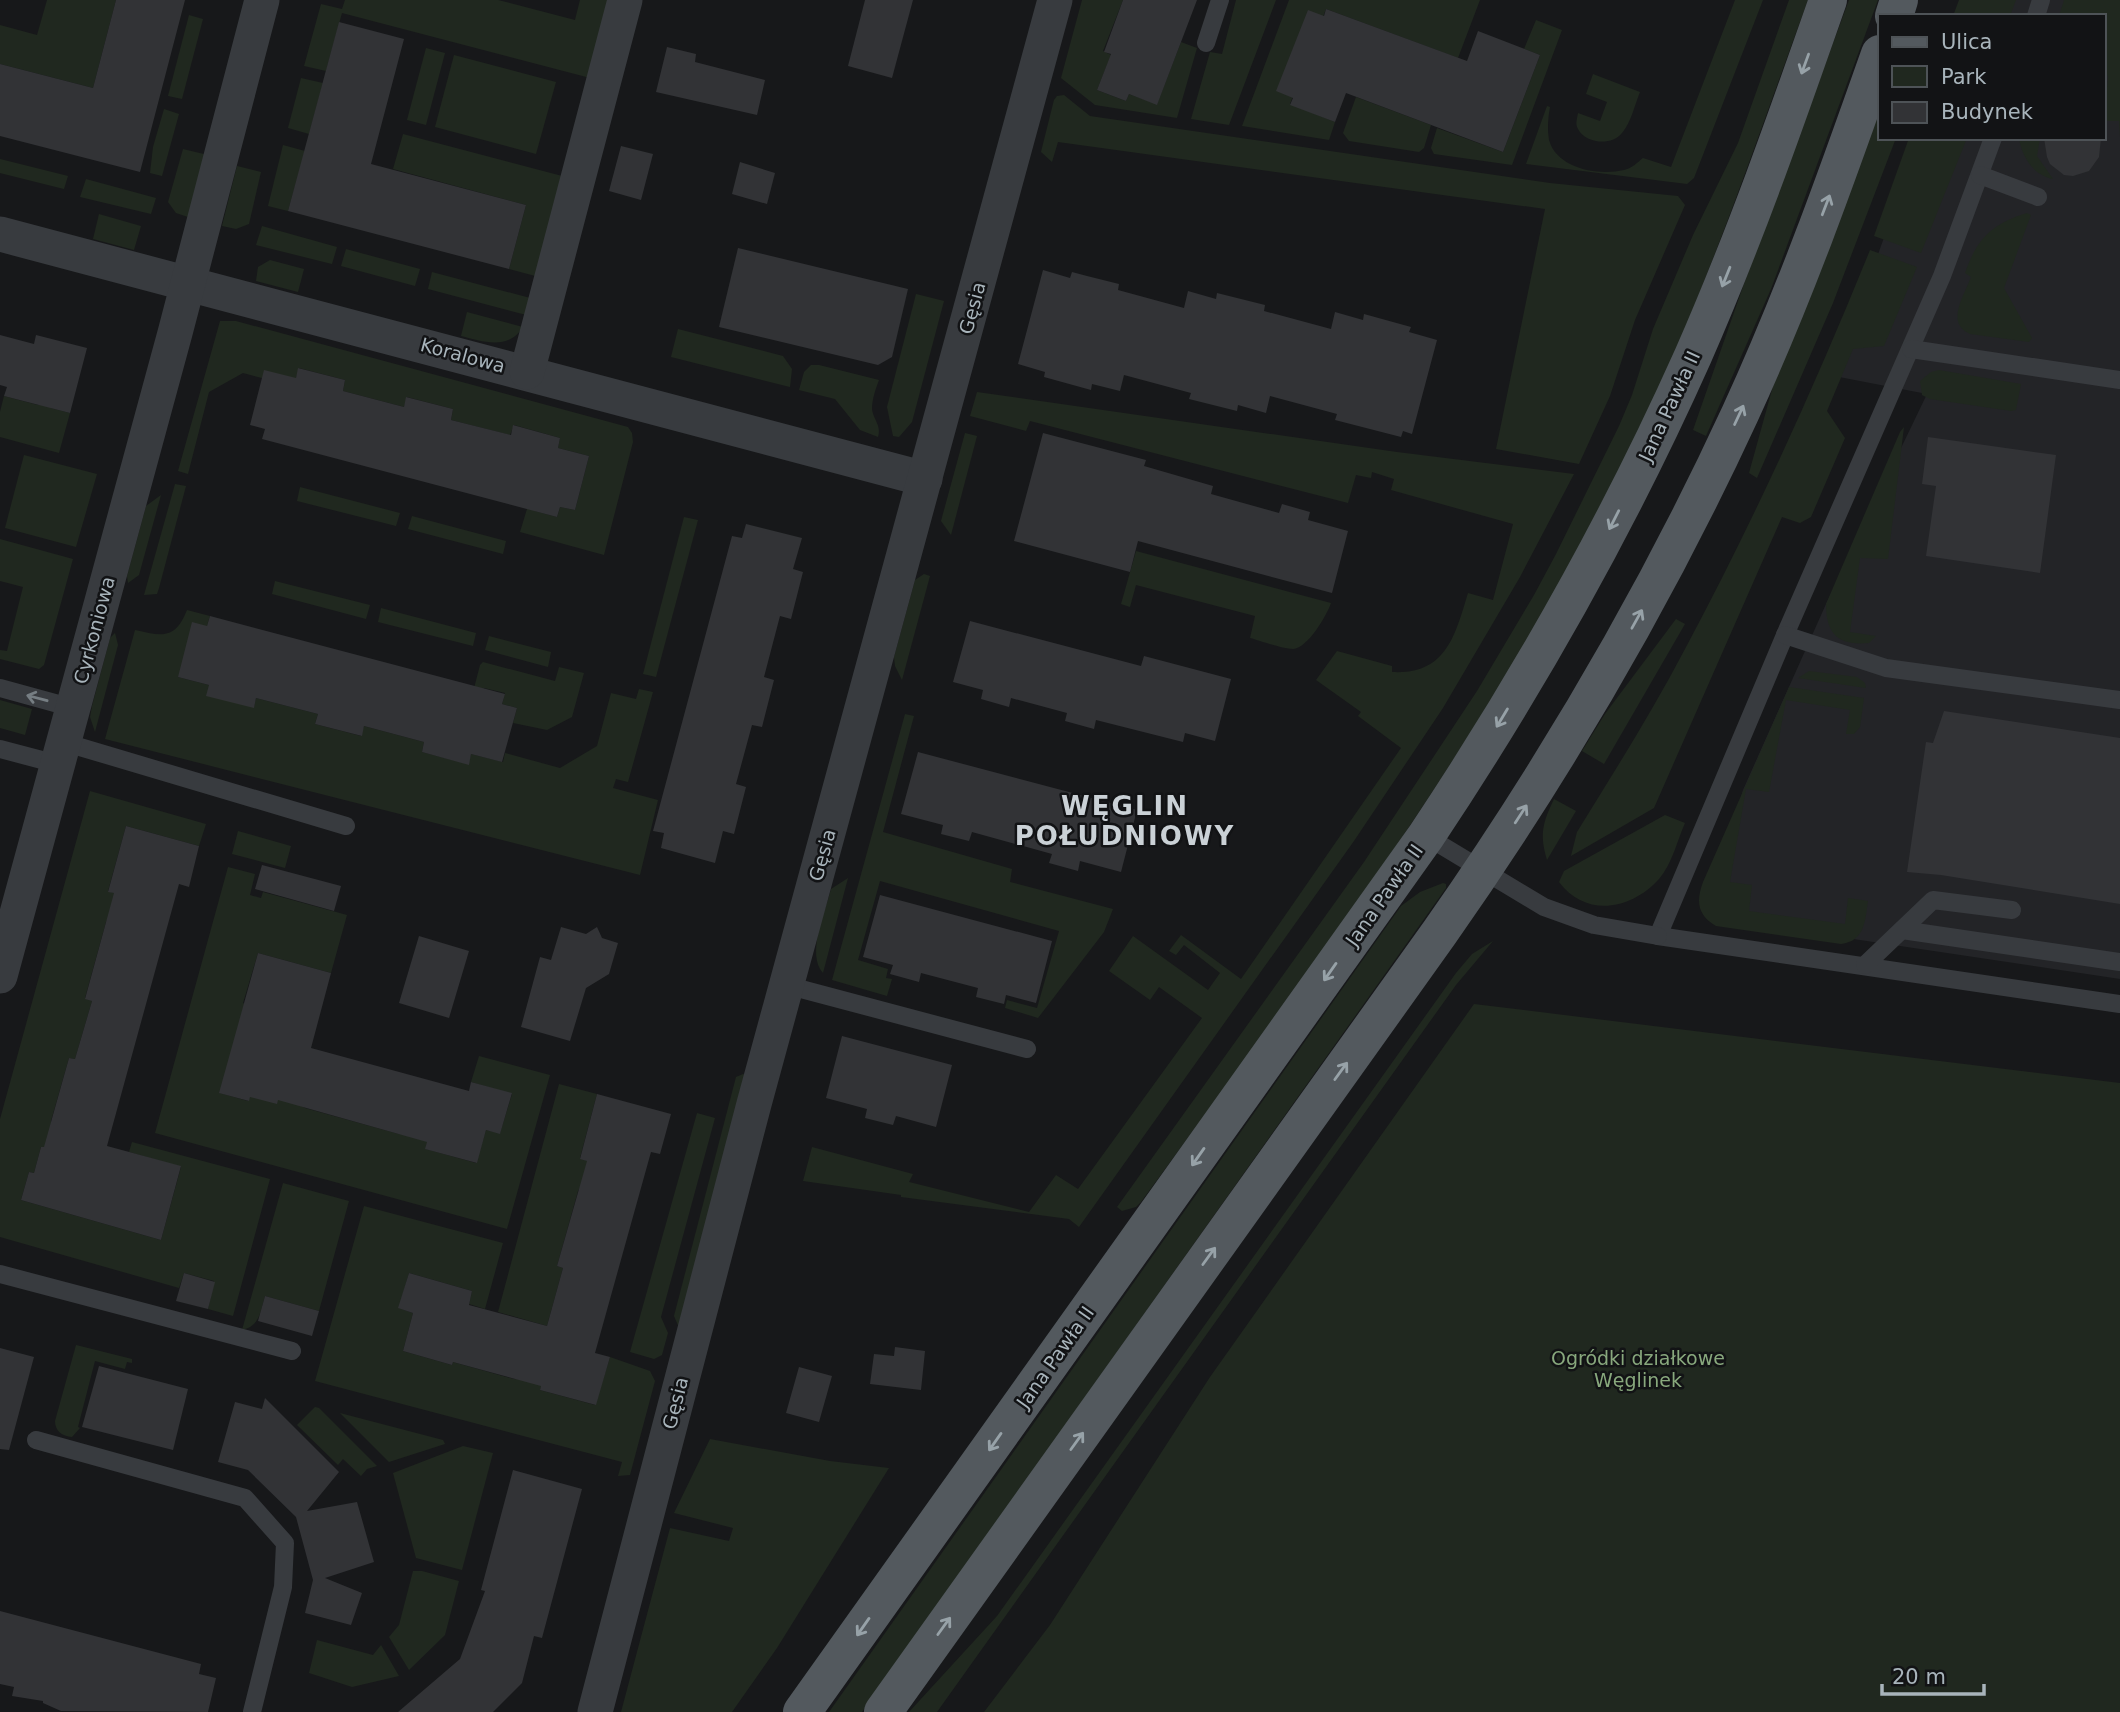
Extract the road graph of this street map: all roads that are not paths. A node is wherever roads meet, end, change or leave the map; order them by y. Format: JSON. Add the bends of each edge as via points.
{"nodes":[{"id":1,"x":262,"y":0,"type":"edge"},
{"id":2,"x":625,"y":0,"type":"edge"},
{"id":3,"x":1055,"y":0,"type":"edge"},
{"id":4,"x":1220,"y":0,"type":"edge"},
{"id":5,"x":1828,"y":0,"type":"edge"},
{"id":6,"x":1206,"y":43,"type":"dead end"},
{"id":7,"x":1878,"y":59,"type":"edge"},
{"id":8,"x":1992,"y":140,"type":"edge"},
{"id":9,"x":1980,"y":175,"type":"junction"},
{"id":10,"x":2038,"y":197,"type":"dead end"},
{"id":11,"x":0,"y":234,"type":"edge"},
{"id":12,"x":188,"y":284,"type":"junction"},
{"id":13,"x":1911,"y":349,"type":"junction"},
{"id":14,"x":527,"y":372,"type":"junction"},
{"id":15,"x":2120,"y":380,"type":"edge"},
{"id":16,"x":925,"y":479,"type":"junction"},
{"id":17,"x":1785,"y":635,"type":"junction"},
{"id":18,"x":0,"y":688,"type":"edge"},
{"id":19,"x":2120,"y":700,"type":"edge"},
{"id":20,"x":74,"y":708,"type":"junction"},
{"id":21,"x":0,"y":749,"type":"edge"},
{"id":22,"x":60,"y":753,"type":"junction"},
{"id":23,"x":346,"y":826,"type":"dead end"},
{"id":24,"x":1426,"y":836,"type":"junction"},
{"id":25,"x":1483,"y":871,"type":"junction"},
{"id":26,"x":2012,"y":910,"type":"dead end"},
{"id":27,"x":1902,"y":930,"type":"junction"},
{"id":28,"x":1658,"y":936,"type":"junction"},
{"id":29,"x":2120,"y":962,"type":"edge"},
{"id":30,"x":1866,"y":965,"type":"junction"},
{"id":31,"x":0,"y":976,"type":"edge"},
{"id":32,"x":786,"y":985,"type":"junction"},
{"id":33,"x":2120,"y":1004,"type":"edge"},
{"id":34,"x":1027,"y":1049,"type":"dead end"},
{"id":35,"x":0,"y":1273,"type":"edge"},
{"id":36,"x":292,"y":1351,"type":"dead end"},
{"id":37,"x":36,"y":1440,"type":"dead end"},
{"id":38,"x":252,"y":1712,"type":"edge"},
{"id":39,"x":595,"y":1712,"type":"edge"},
{"id":40,"x":802,"y":1712,"type":"edge"},
{"id":41,"x":883,"y":1712,"type":"edge"}],
"edges":[{"from":1,"to":12,"type":"street","name":"Cyrkoniowa"},
{"from":2,"to":14,"type":"street"},
{"from":3,"to":16,"type":"street","name":"Gęsia"},
{"from":4,"to":6,"type":"lane"},
{"from":5,"to":24,"type":"main road","name":"Jana Pawła II","one_way":true,"via":[[1747,224],[1650,448],[1564,613]]},
{"from":25,"to":7,"type":"main road","one_way":true,"via":[[1599,686],[1702,494],[1789,299]]},
{"from":8,"to":9,"type":"lane"},
{"from":9,"to":10,"type":"lane"},
{"from":9,"to":13,"type":"lane"},
{"from":11,"to":12,"type":"street","name":"Koralowa"},
{"from":12,"to":14,"type":"street","name":"Koralowa"},
{"from":12,"to":20,"type":"street","name":"Cyrkoniowa"},
{"from":13,"to":15,"type":"lane"},
{"from":13,"to":17,"type":"lane"},
{"from":14,"to":16,"type":"street","name":"Koralowa"},
{"from":16,"to":32,"type":"street","name":"Gęsia"},
{"from":17,"to":19,"type":"lane","via":[[1886,668]]},
{"from":17,"to":28,"type":"lane"},
{"from":20,"to":18,"type":"lane","one_way":true},
{"from":20,"to":22,"type":"street","name":"Cyrkoniowa"},
{"from":21,"to":22,"type":"lane"},
{"from":22,"to":23,"type":"lane"},
{"from":22,"to":31,"type":"street","name":"Cyrkoniowa"},
{"from":24,"to":25,"type":"lane"},
{"from":24,"to":40,"type":"main road","name":"Jana Pawła II","one_way":true},
{"from":25,"to":28,"type":"lane","via":[[1566,917]]},
{"from":41,"to":25,"type":"main road","one_way":true},
{"from":26,"to":27,"type":"lane","via":[[1933,900]]},
{"from":27,"to":29,"type":"lane"},
{"from":27,"to":30,"type":"lane"},
{"from":28,"to":30,"type":"lane"},
{"from":30,"to":33,"type":"lane"},
{"from":32,"to":34,"type":"lane"},
{"from":32,"to":39,"type":"street","name":"Gęsia"},
{"from":35,"to":36,"type":"lane"},
{"from":37,"to":38,"type":"lane","via":[[245,1498],[285,1543],[283,1587]]}]}
